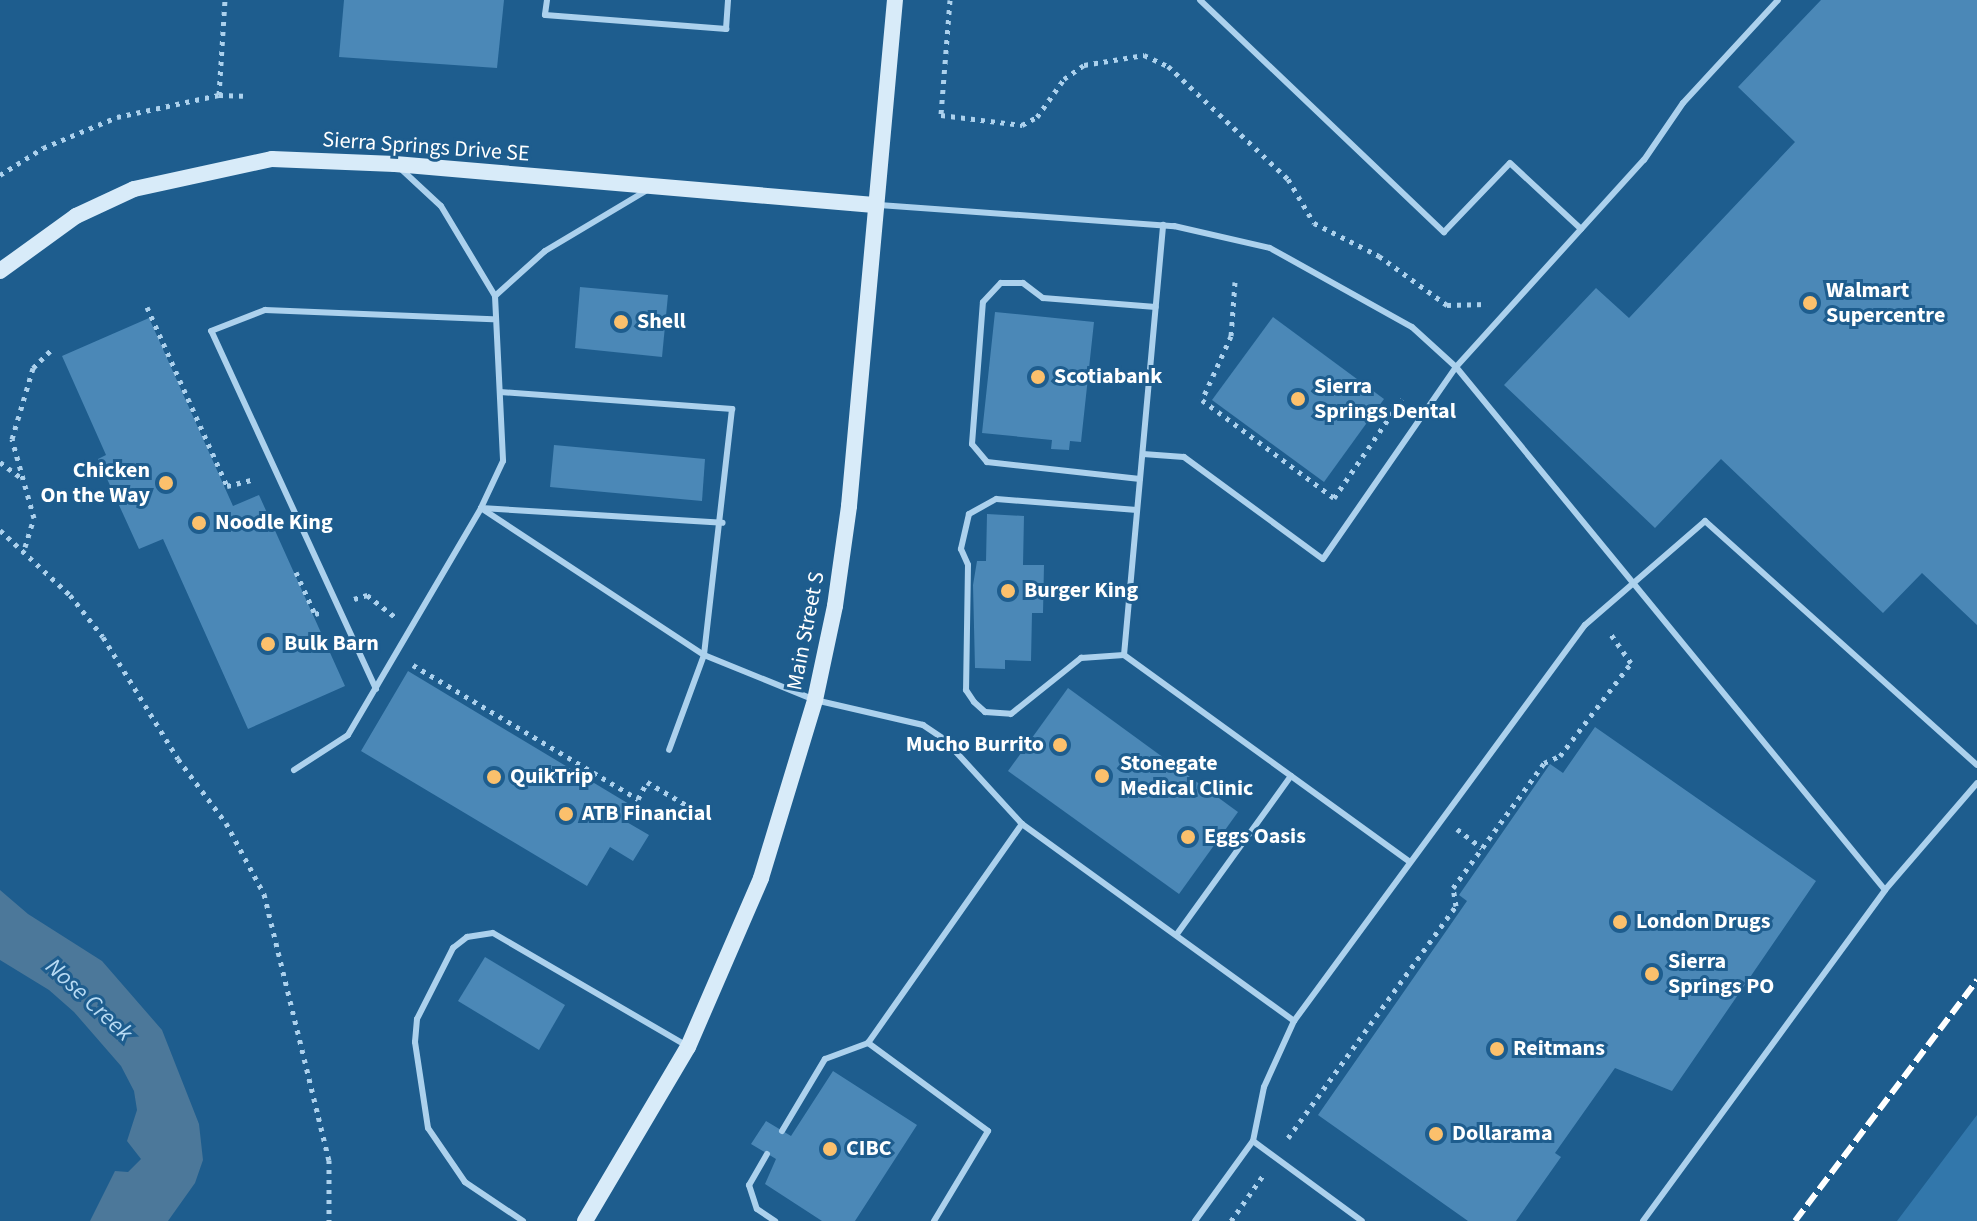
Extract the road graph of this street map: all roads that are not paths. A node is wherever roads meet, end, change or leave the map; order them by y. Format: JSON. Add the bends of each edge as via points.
{"nodes":[{"id":1,"x":547,"y":0,"type":"edge"},
{"id":2,"x":728,"y":0,"type":"edge"},
{"id":3,"x":895,"y":0,"type":"edge"},
{"id":4,"x":1200,"y":0,"type":"edge"},
{"id":5,"x":1778,"y":0,"type":"edge"},
{"id":6,"x":395,"y":164,"type":"junction"},
{"id":7,"x":653,"y":187,"type":"junction"},
{"id":8,"x":874,"y":205,"type":"junction"},
{"id":9,"x":1163,"y":225,"type":"junction"},
{"id":10,"x":1581,"y":229,"type":"junction"},
{"id":11,"x":0,"y":271,"type":"edge"},
{"id":12,"x":495,"y":296,"type":"junction"},
{"id":13,"x":1156,"y":307,"type":"junction"},
{"id":14,"x":493,"y":319,"type":"junction"},
{"id":15,"x":1456,"y":367,"type":"junction"},
{"id":16,"x":500,"y":392,"type":"junction"},
{"id":17,"x":1143,"y":454,"type":"junction"},
{"id":18,"x":1140,"y":479,"type":"junction"},
{"id":19,"x":481,"y":508,"type":"junction"},
{"id":20,"x":1137,"y":510,"type":"junction"},
{"id":21,"x":723,"y":523,"type":"junction"},
{"id":22,"x":1631,"y":586,"type":"junction"},
{"id":23,"x":704,"y":655,"type":"junction"},
{"id":24,"x":1124,"y":655,"type":"junction"},
{"id":25,"x":376,"y":689,"type":"junction"},
{"id":26,"x":815,"y":700,"type":"junction"},
{"id":27,"x":669,"y":750,"type":"dead end"},
{"id":28,"x":1977,"y":765,"type":"edge"},
{"id":29,"x":294,"y":770,"type":"dead end"},
{"id":30,"x":1291,"y":776,"type":"junction"},
{"id":31,"x":1977,"y":783,"type":"edge"},
{"id":32,"x":1022,"y":824,"type":"junction"},
{"id":33,"x":1410,"y":862,"type":"junction"},
{"id":34,"x":1885,"y":890,"type":"junction"},
{"id":35,"x":1177,"y":934,"type":"junction"},
{"id":36,"x":1294,"y":1021,"type":"junction"},
{"id":37,"x":868,"y":1043,"type":"junction"},
{"id":38,"x":688,"y":1047,"type":"junction"},
{"id":39,"x":782,"y":1131,"type":"dead end"},
{"id":40,"x":1253,"y":1141,"type":"junction"},
{"id":41,"x":767,"y":1154,"type":"dead end"},
{"id":42,"x":523,"y":1221,"type":"edge"},
{"id":43,"x":585,"y":1221,"type":"edge"},
{"id":44,"x":775,"y":1221,"type":"edge"},
{"id":45,"x":934,"y":1221,"type":"edge"},
{"id":46,"x":1195,"y":1221,"type":"edge"},
{"id":47,"x":1362,"y":1221,"type":"edge"},
{"id":48,"x":1643,"y":1221,"type":"edge"}],
"edges":[{"from":1,"to":2,"type":"lane","via":[[545,15],[726,29]]},
{"from":3,"to":8,"type":"main road","name":"Main Street S"},
{"from":4,"to":10,"type":"lane","via":[[1444,232],[1510,163]]},
{"from":5,"to":10,"type":"lane","via":[[1683,103],[1644,160]]},
{"from":6,"to":7,"type":"main road","name":"Sierra Springs Drive SE"},
{"from":6,"to":11,"type":"main road","name":"Sierra Springs Drive SE","via":[[272,159],[134,189],[76,216]]},
{"from":6,"to":12,"type":"lane","via":[[441,206]]},
{"from":7,"to":8,"type":"main road","name":"Sierra Springs Drive SE"},
{"from":7,"to":12,"type":"lane","via":[[545,251]]},
{"from":8,"to":9,"type":"lane"},
{"from":8,"to":26,"type":"main road","name":"Main Street S","via":[[849,506]]},
{"from":9,"to":13,"type":"lane"},
{"from":9,"to":15,"type":"lane","via":[[1283,255],[1412,327]]},
{"from":10,"to":15,"type":"lane"},
{"from":12,"to":14,"type":"lane"},
{"from":13,"to":17,"type":"lane"},
{"from":13,"to":18,"type":"lane","via":[[1043,298],[1023,283],[1001,283],[983,302],[972,444],[987,462]]},
{"from":14,"to":16,"type":"lane"},
{"from":14,"to":25,"type":"lane","via":[[265,310],[211,331]]},
{"from":15,"to":17,"type":"lane","via":[[1323,559],[1184,457]]},
{"from":15,"to":22,"type":"lane"},
{"from":16,"to":19,"type":"lane","via":[[503,461]]},
{"from":16,"to":21,"type":"lane","via":[[732,409]]},
{"from":17,"to":18,"type":"lane"},
{"from":18,"to":20,"type":"lane"},
{"from":19,"to":21,"type":"lane"},
{"from":19,"to":23,"type":"lane"},
{"from":19,"to":25,"type":"lane"},
{"from":20,"to":24,"type":"lane"},
{"from":20,"to":24,"type":"lane","via":[[996,499],[979,504],[961,530],[968,565],[966,690],[985,712],[1011,714],[1022,708],[1081,658]]},
{"from":21,"to":23,"type":"lane"},
{"from":22,"to":28,"type":"lane","via":[[1705,521]]},
{"from":22,"to":33,"type":"lane","via":[[1585,625]]},
{"from":22,"to":34,"type":"lane"},
{"from":23,"to":26,"type":"lane"},
{"from":23,"to":27,"type":"lane"},
{"from":24,"to":30,"type":"lane"},
{"from":25,"to":29,"type":"lane","via":[[348,735]]},
{"from":26,"to":32,"type":"lane","via":[[923,725],[945,740]]},
{"from":26,"to":38,"type":"main road","name":"Main Street S","via":[[761,878]]},
{"from":30,"to":33,"type":"lane"},
{"from":30,"to":35,"type":"lane"},
{"from":31,"to":34,"type":"lane"},
{"from":32,"to":35,"type":"lane"},
{"from":32,"to":37,"type":"lane"},
{"from":33,"to":36,"type":"lane"},
{"from":34,"to":48,"type":"lane"},
{"from":35,"to":36,"type":"lane"},
{"from":36,"to":40,"type":"lane","via":[[1264,1087]]},
{"from":37,"to":39,"type":"lane","via":[[825,1059]]},
{"from":37,"to":45,"type":"lane","via":[[988,1131]]},
{"from":38,"to":42,"type":"lane","via":[[493,933],[467,937],[453,948],[417,1019],[415,1042],[428,1128],[465,1182]]},
{"from":38,"to":43,"type":"main road","name":"Main Street S"},
{"from":40,"to":46,"type":"lane"},
{"from":40,"to":47,"type":"lane"},
{"from":41,"to":44,"type":"lane","via":[[749,1185],[757,1209]]}]}
